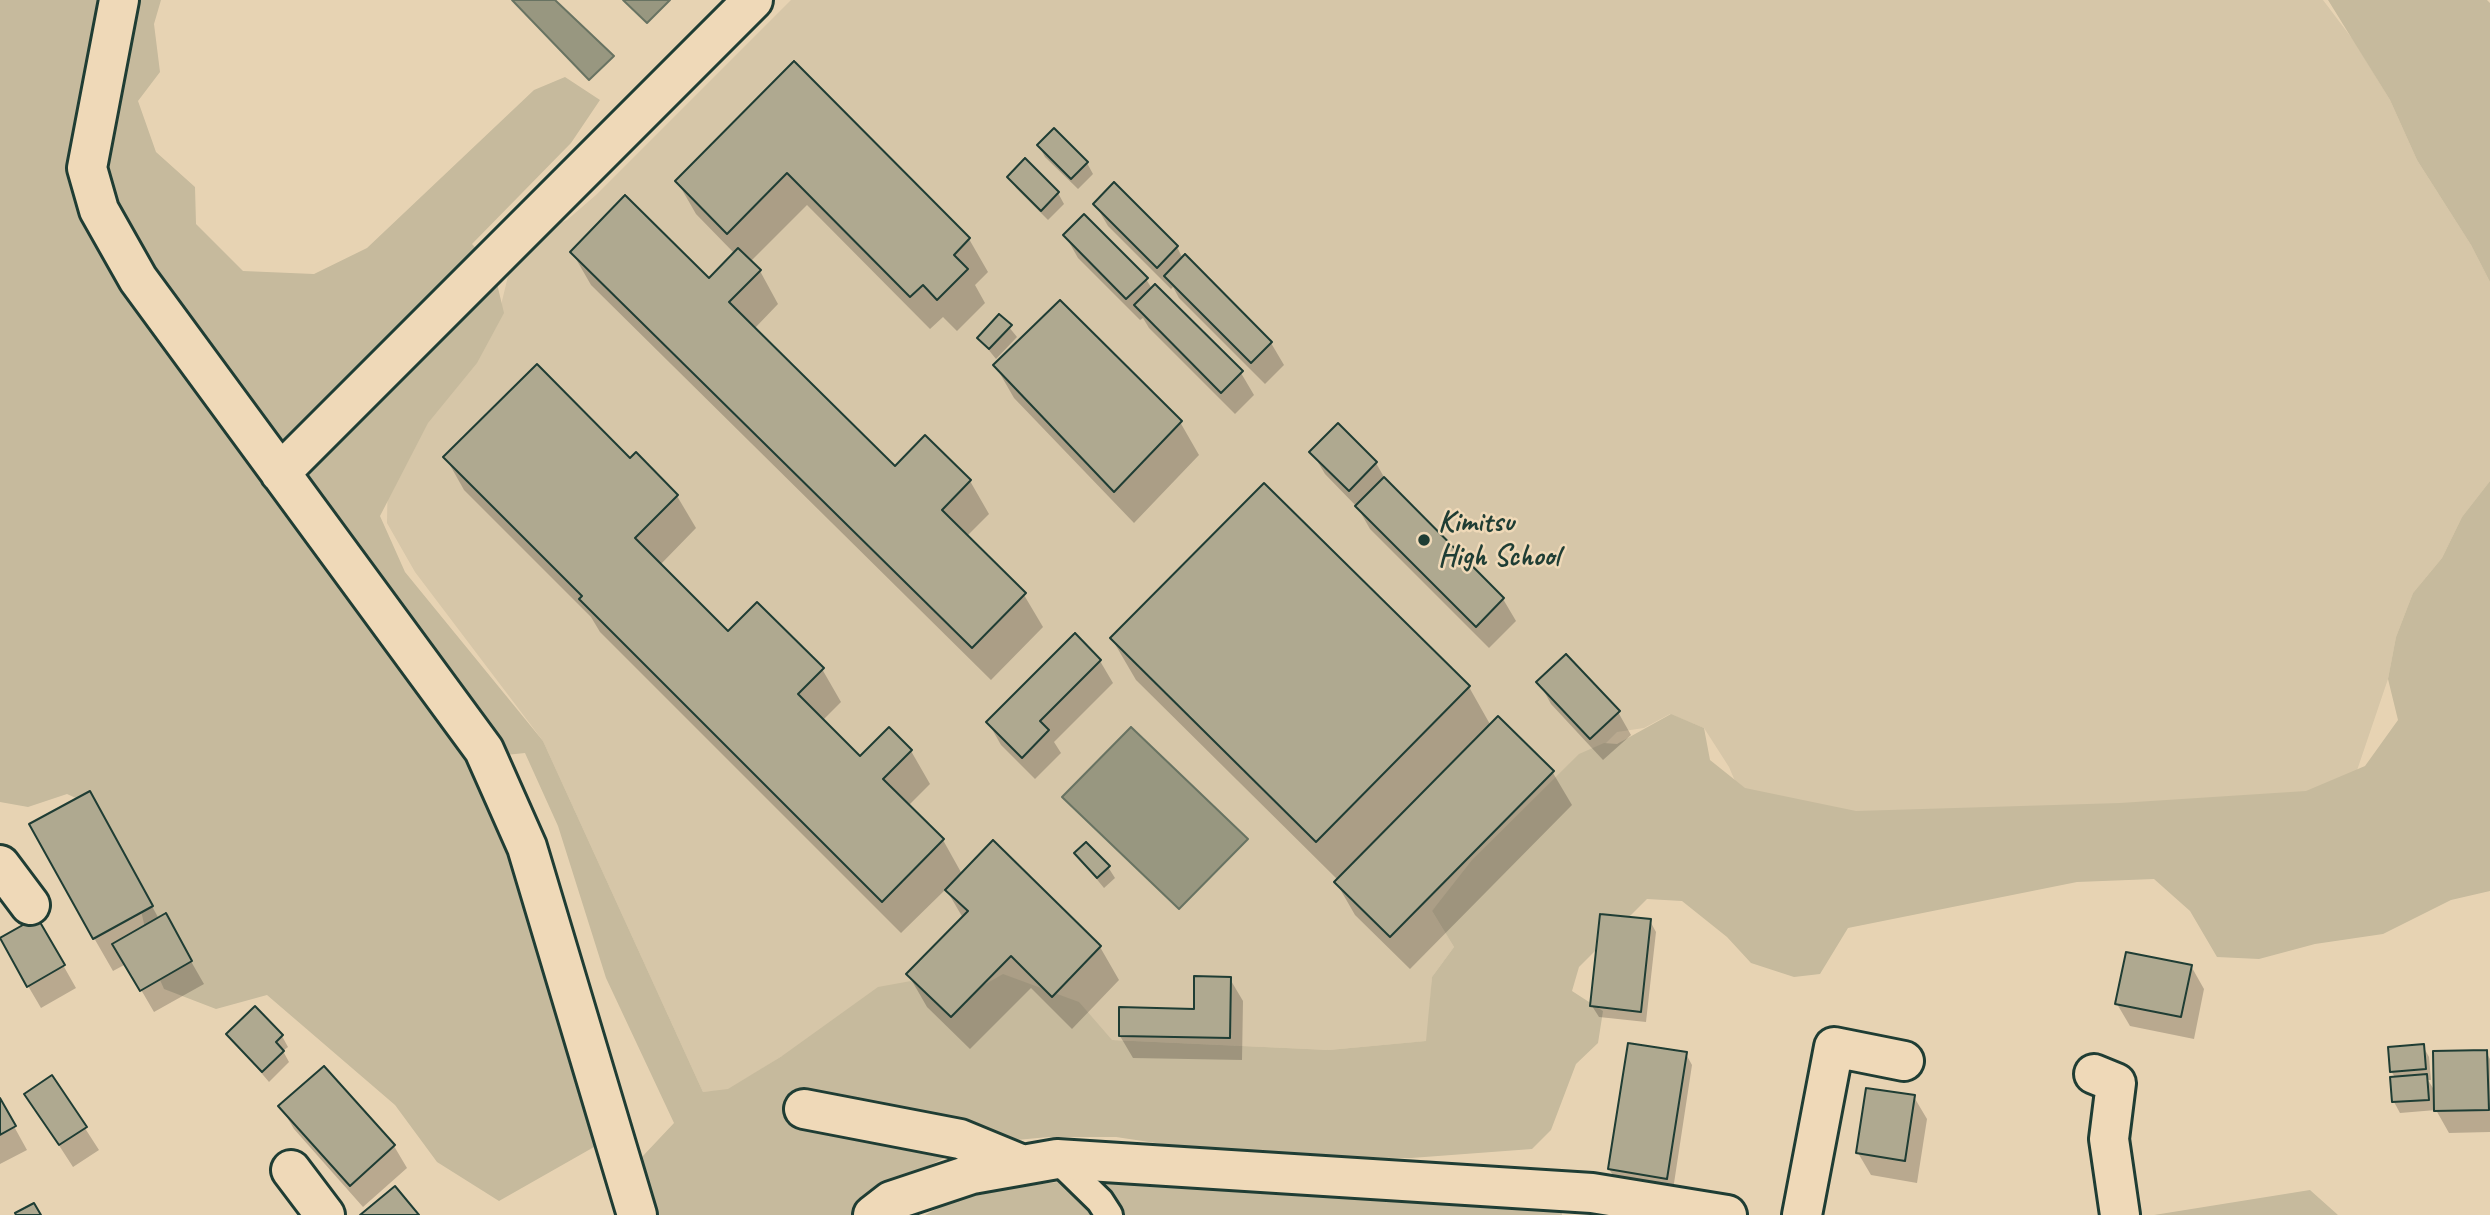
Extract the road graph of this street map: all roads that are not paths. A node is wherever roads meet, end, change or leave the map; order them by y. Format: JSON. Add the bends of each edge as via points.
{"nodes":[{"id":1,"x":119,"y":0,"type":"edge"},
{"id":2,"x":753,"y":0,"type":"edge"},
{"id":3,"x":280,"y":473,"type":"junction"},
{"id":4,"x":0,"y":865,"type":"edge"},
{"id":5,"x":30,"y":905,"type":"dead end"},
{"id":6,"x":1904,"y":1061,"type":"dead end"},
{"id":7,"x":2094,"y":1074,"type":"dead end"},
{"id":8,"x":804,"y":1110,"type":"dead end"},
{"id":9,"x":1040,"y":1162,"type":"junction"},
{"id":10,"x":291,"y":1170,"type":"dead end"},
{"id":11,"x":324,"y":1215,"type":"edge"},
{"id":12,"x":637,"y":1215,"type":"edge"},
{"id":13,"x":873,"y":1215,"type":"edge"},
{"id":14,"x":1109,"y":1215,"type":"edge"},
{"id":15,"x":1727,"y":1215,"type":"edge"},
{"id":16,"x":1802,"y":1215,"type":"edge"},
{"id":17,"x":2120,"y":1215,"type":"edge"}],
"edges":[{"from":1,"to":3,"type":"street","via":[[87,167],[99,210],[138,279]]},
{"from":2,"to":3,"type":"street"},
{"from":3,"to":12,"type":"street","via":[[484,750],[527,847]]},
{"from":4,"to":5,"type":"street"},
{"from":6,"to":16,"type":"street","via":[[1834,1047]]},
{"from":7,"to":17,"type":"street","via":[[2116,1083],[2109,1139]]},
{"from":8,"to":9,"type":"street","via":[[960,1139]]},
{"from":9,"to":13,"type":"street","via":[[972,1174],[891,1201]]},
{"from":9,"to":14,"type":"lane","via":[[1100,1201]]},
{"from":9,"to":15,"type":"street","via":[[1591,1193]]},
{"from":10,"to":11,"type":"street"}]}
